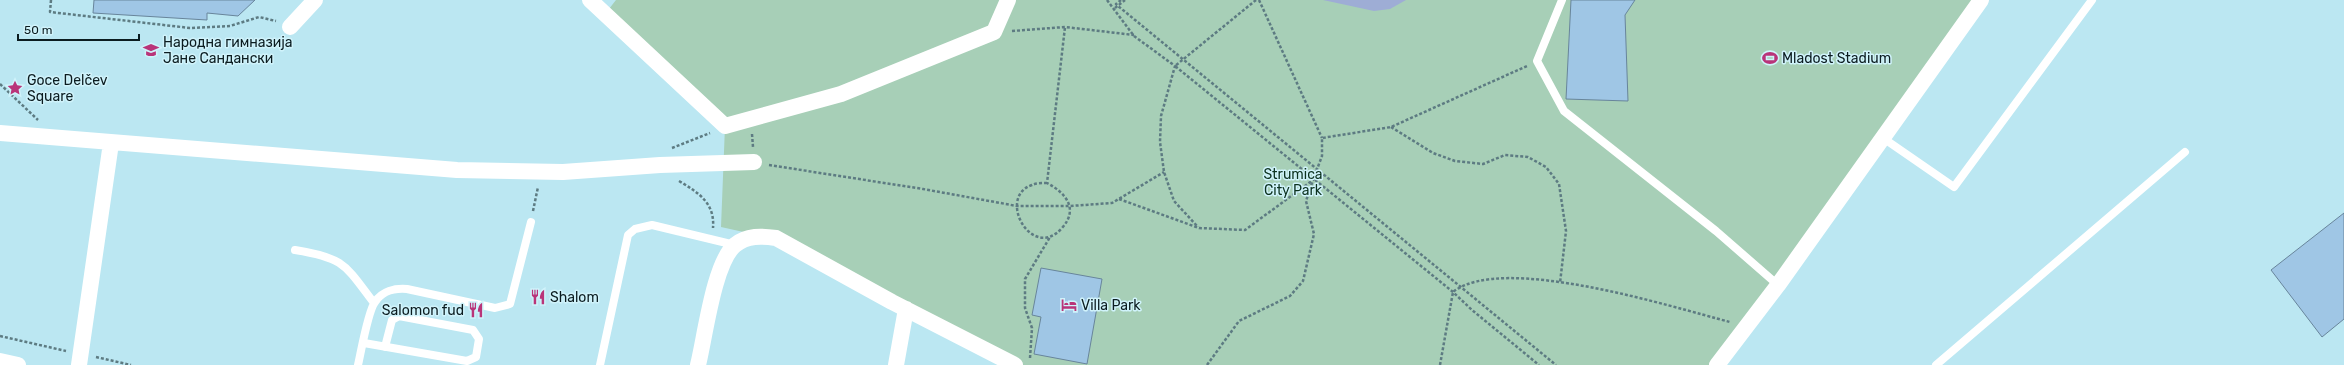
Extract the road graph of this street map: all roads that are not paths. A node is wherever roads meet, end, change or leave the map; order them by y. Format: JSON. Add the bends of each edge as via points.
{"nodes":[{"id":1,"x":315,"y":0,"type":"edge"},
{"id":2,"x":590,"y":0,"type":"edge"},
{"id":3,"x":1008,"y":0,"type":"edge"},
{"id":4,"x":1562,"y":0,"type":"edge"},
{"id":5,"x":1981,"y":0,"type":"edge"},
{"id":6,"x":2092,"y":0,"type":"edge"},
{"id":7,"x":290,"y":28,"type":"road end"},
{"id":8,"x":0,"y":133,"type":"edge"},
{"id":9,"x":1883,"y":138,"type":"junction"},
{"id":10,"x":111,"y":143,"type":"junction"},
{"id":11,"x":2185,"y":152,"type":"dead end"},
{"id":12,"x":754,"y":162,"type":"road end"},
{"id":13,"x":531,"y":222,"type":"road end"},
{"id":14,"x":735,"y":245,"type":"junction"},
{"id":15,"x":295,"y":250,"type":"dead end"},
{"id":16,"x":1778,"y":285,"type":"junction"},
{"id":17,"x":374,"y":303,"type":"junction"},
{"id":18,"x":906,"y":309,"type":"junction"},
{"id":19,"x":364,"y":343,"type":"junction"},
{"id":20,"x":385,"y":347,"type":"junction"},
{"id":21,"x":0,"y":361,"type":"edge"},
{"id":22,"x":1022,"y":363,"type":"edge"},
{"id":23,"x":18,"y":365,"type":"edge"},
{"id":24,"x":79,"y":365,"type":"edge"},
{"id":25,"x":358,"y":365,"type":"edge"},
{"id":26,"x":600,"y":365,"type":"edge"},
{"id":27,"x":698,"y":365,"type":"edge"},
{"id":28,"x":896,"y":365,"type":"edge"},
{"id":29,"x":1717,"y":365,"type":"edge"},
{"id":30,"x":1936,"y":365,"type":"edge"}],
"edges":[{"from":1,"to":7,"type":"street"},
{"from":2,"to":3,"type":"street","via":[[725,126],[841,94],[994,32]]},
{"from":4,"to":16,"type":"lane","via":[[1537,61],[1564,111],[1716,231]]},
{"from":5,"to":9,"type":"street"},
{"from":6,"to":9,"type":"lane","via":[[1954,187]]},
{"from":8,"to":10,"type":"street"},
{"from":9,"to":16,"type":"street"},
{"from":10,"to":12,"type":"street","via":[[457,170],[541,172],[660,164]]},
{"from":10,"to":24,"type":"street"},
{"from":11,"to":30,"type":"lane"},
{"from":13,"to":17,"type":"lane","via":[[513,295],[510,304],[504,308],[400,288],[381,295]]},
{"from":14,"to":18,"type":"street","via":[[757,235],[776,238]]},
{"from":14,"to":26,"type":"lane","via":[[652,224],[635,229],[628,235]]},
{"from":14,"to":27,"type":"street","via":[[720,266]]},
{"from":15,"to":17,"type":"lane","via":[[334,258],[351,274]]},
{"from":16,"to":29,"type":"street"},
{"from":17,"to":19,"type":"lane"},
{"from":18,"to":22,"type":"street"},
{"from":18,"to":28,"type":"street"},
{"from":19,"to":20,"type":"lane"},
{"from":19,"to":25,"type":"lane"},
{"from":20,"to":20,"type":"lane","via":[[467,361],[476,357],[479,339],[473,330],[396,317],[392,320]]},
{"from":21,"to":23,"type":"street"}]}
